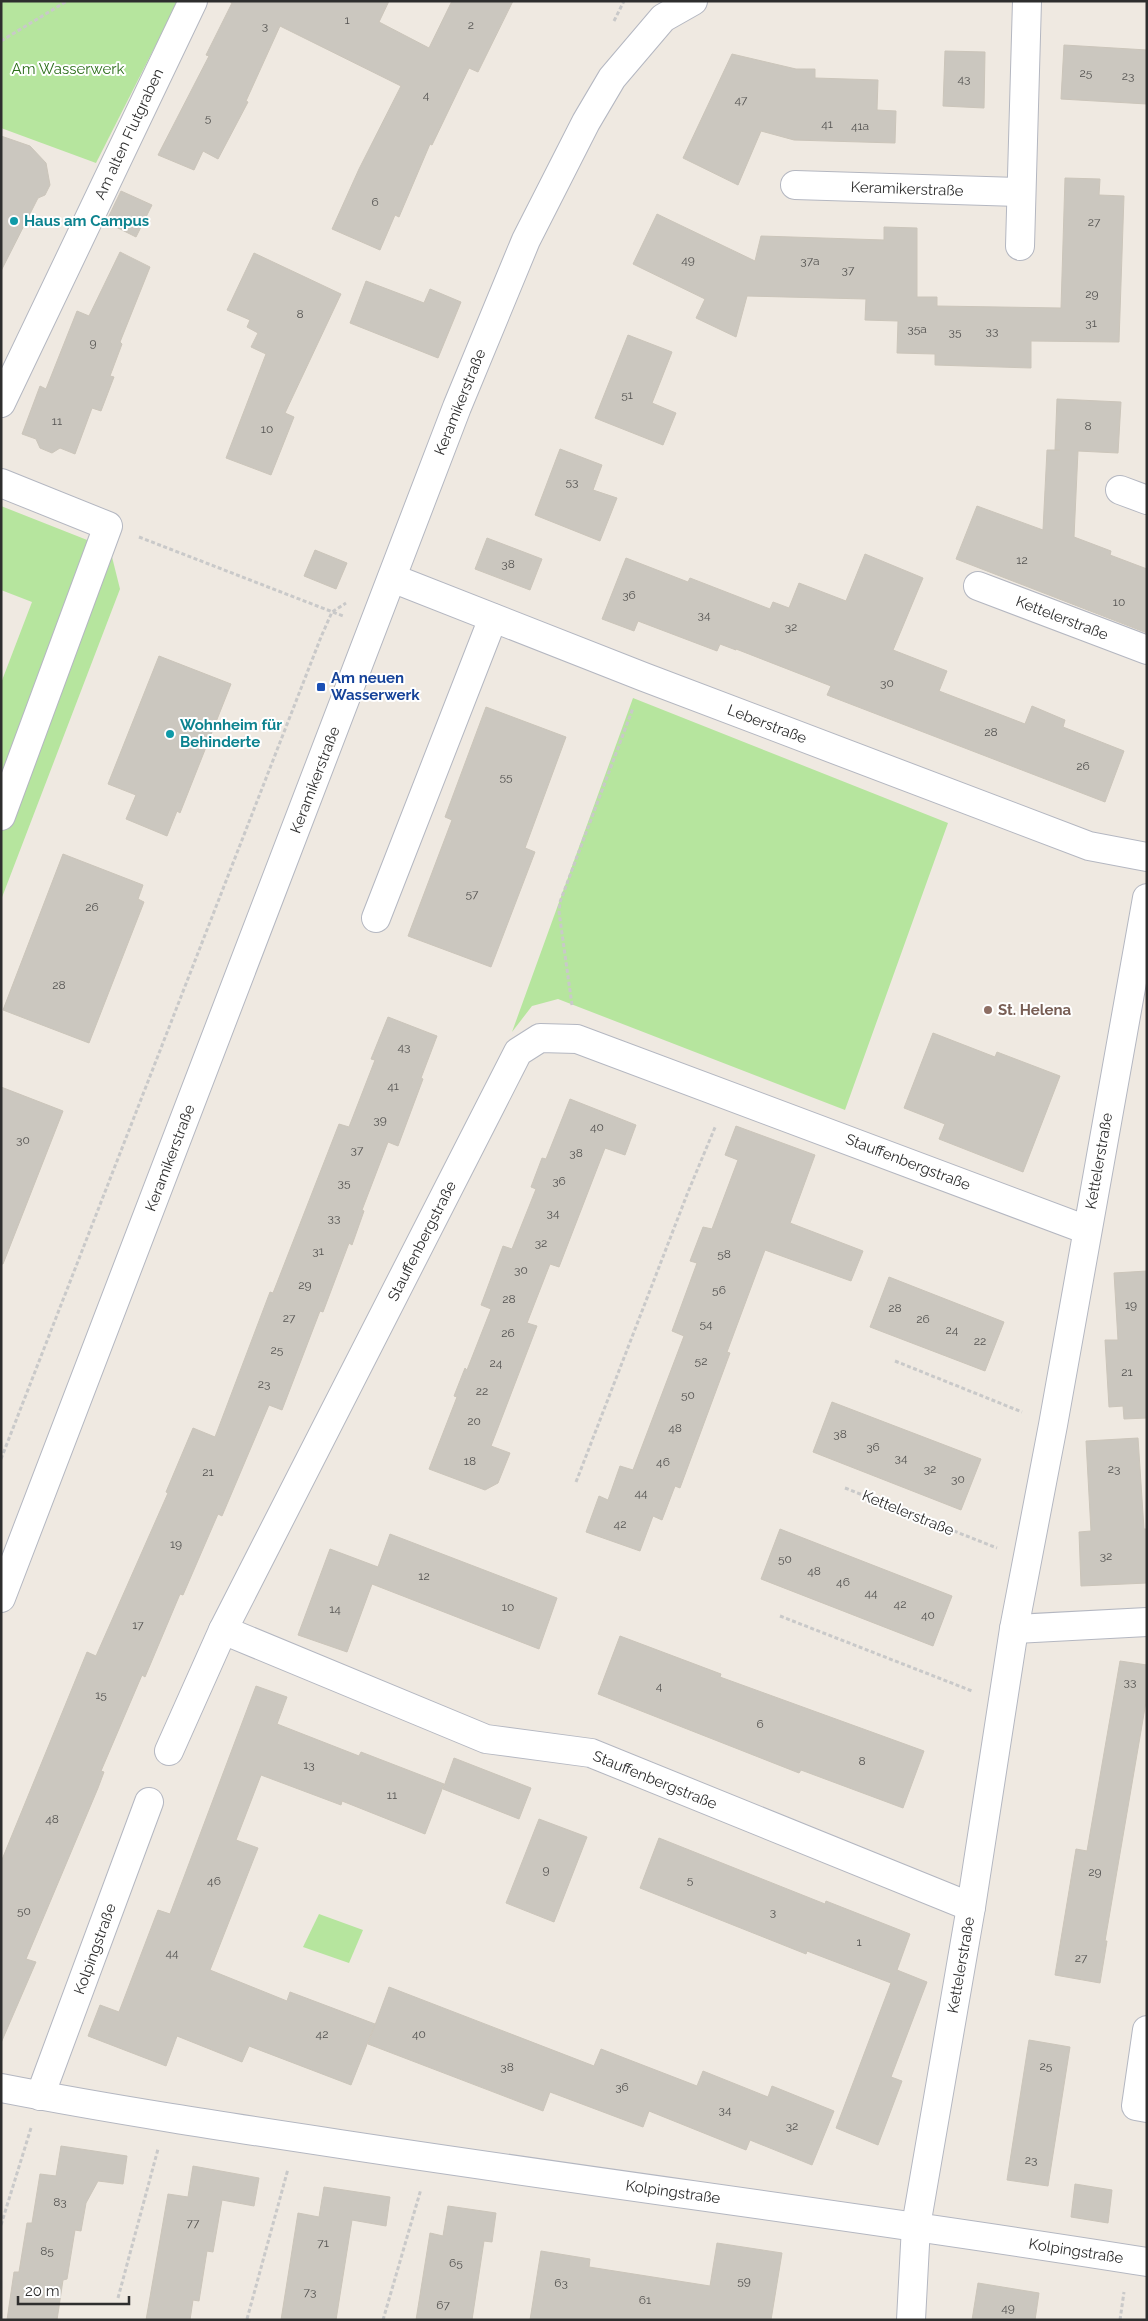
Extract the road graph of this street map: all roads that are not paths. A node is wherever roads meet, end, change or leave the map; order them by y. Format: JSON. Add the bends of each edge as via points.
{"nodes":[{"id":1,"x":193,"y":1,"type":"edge"},
{"id":2,"x":693,"y":1,"type":"edge"},
{"id":3,"x":1027,"y":1,"type":"edge"},
{"id":4,"x":795,"y":185,"type":"dead end"},
{"id":5,"x":1020,"y":192,"type":"junction"},
{"id":6,"x":1020,"y":246,"type":"dead end"},
{"id":7,"x":1,"y":403,"type":"edge"},
{"id":8,"x":1,"y":483,"type":"edge"},
{"id":9,"x":1120,"y":490,"type":"dead end"},
{"id":10,"x":1147,"y":500,"type":"edge"},
{"id":11,"x":392,"y":578,"type":"junction"},
{"id":12,"x":978,"y":586,"type":"dead end"},
{"id":13,"x":493,"y":618,"type":"junction"},
{"id":14,"x":1147,"y":650,"type":"edge"},
{"id":15,"x":1,"y":816,"type":"edge"},
{"id":16,"x":1147,"y":857,"type":"edge"},
{"id":17,"x":1147,"y":898,"type":"edge"},
{"id":18,"x":376,"y":918,"type":"dead end"},
{"id":19,"x":1087,"y":1230,"type":"junction"},
{"id":20,"x":1,"y":1598,"type":"edge"},
{"id":21,"x":1147,"y":1622,"type":"edge"},
{"id":22,"x":1014,"y":1629,"type":"junction"},
{"id":23,"x":223,"y":1630,"type":"junction"},
{"id":24,"x":169,"y":1752,"type":"dead end"},
{"id":25,"x":149,"y":1802,"type":"dead end"},
{"id":26,"x":971,"y":1907,"type":"junction"},
{"id":27,"x":1147,"y":2030,"type":"edge"},
{"id":28,"x":1,"y":2088,"type":"edge"},
{"id":29,"x":40,"y":2096,"type":"junction"},
{"id":30,"x":1147,"y":2108,"type":"edge"},
{"id":31,"x":916,"y":2226,"type":"junction"},
{"id":32,"x":1147,"y":2262,"type":"edge"},
{"id":33,"x":911,"y":2320,"type":"edge"}],
"edges":[{"from":1,"to":7,"type":"street","name":"Am alten Flutgraben"},
{"from":2,"to":11,"type":"street","name":"Keramikerstraße","via":[[663,18],[612,78],[586,122],[526,240],[457,407]]},
{"from":3,"to":5,"type":"street"},
{"from":4,"to":5,"type":"street","name":"Keramikerstraße"},
{"from":5,"to":6,"type":"street"},
{"from":8,"to":15,"type":"street","via":[[108,526]]},
{"from":9,"to":10,"type":"street"},
{"from":11,"to":13,"type":"street","name":"Leberstraße"},
{"from":11,"to":20,"type":"street","name":"Keramikerstraße"},
{"from":12,"to":14,"type":"street","name":"Kettelerstraße"},
{"from":13,"to":16,"type":"street","name":"Leberstraße","via":[[1089,846]]},
{"from":13,"to":18,"type":"street"},
{"from":17,"to":19,"type":"street","name":"Kettelerstraße"},
{"from":19,"to":22,"type":"street","name":"Kettelerstraße"},
{"from":19,"to":23,"type":"street","name":"Stauffenbergstraße","via":[[577,1039],[540,1038],[518,1052]]},
{"from":21,"to":22,"type":"street"},
{"from":22,"to":26,"type":"street","name":"Kettelerstraße"},
{"from":23,"to":24,"type":"street","name":"Stauffenbergstraße"},
{"from":23,"to":26,"type":"street","name":"Stauffenbergstraße","via":[[486,1739],[591,1754]]},
{"from":25,"to":29,"type":"street","name":"Kolpingstraße"},
{"from":26,"to":31,"type":"street","name":"Kettelerstraße"},
{"from":27,"to":30,"type":"street","via":[[1136,2106]]},
{"from":28,"to":29,"type":"street","name":"Kolpingstraße"},
{"from":29,"to":31,"type":"street","name":"Kolpingstraße","via":[[430,2158]]},
{"from":31,"to":32,"type":"street","name":"Kolpingstraße"},
{"from":31,"to":33,"type":"street"}]}
